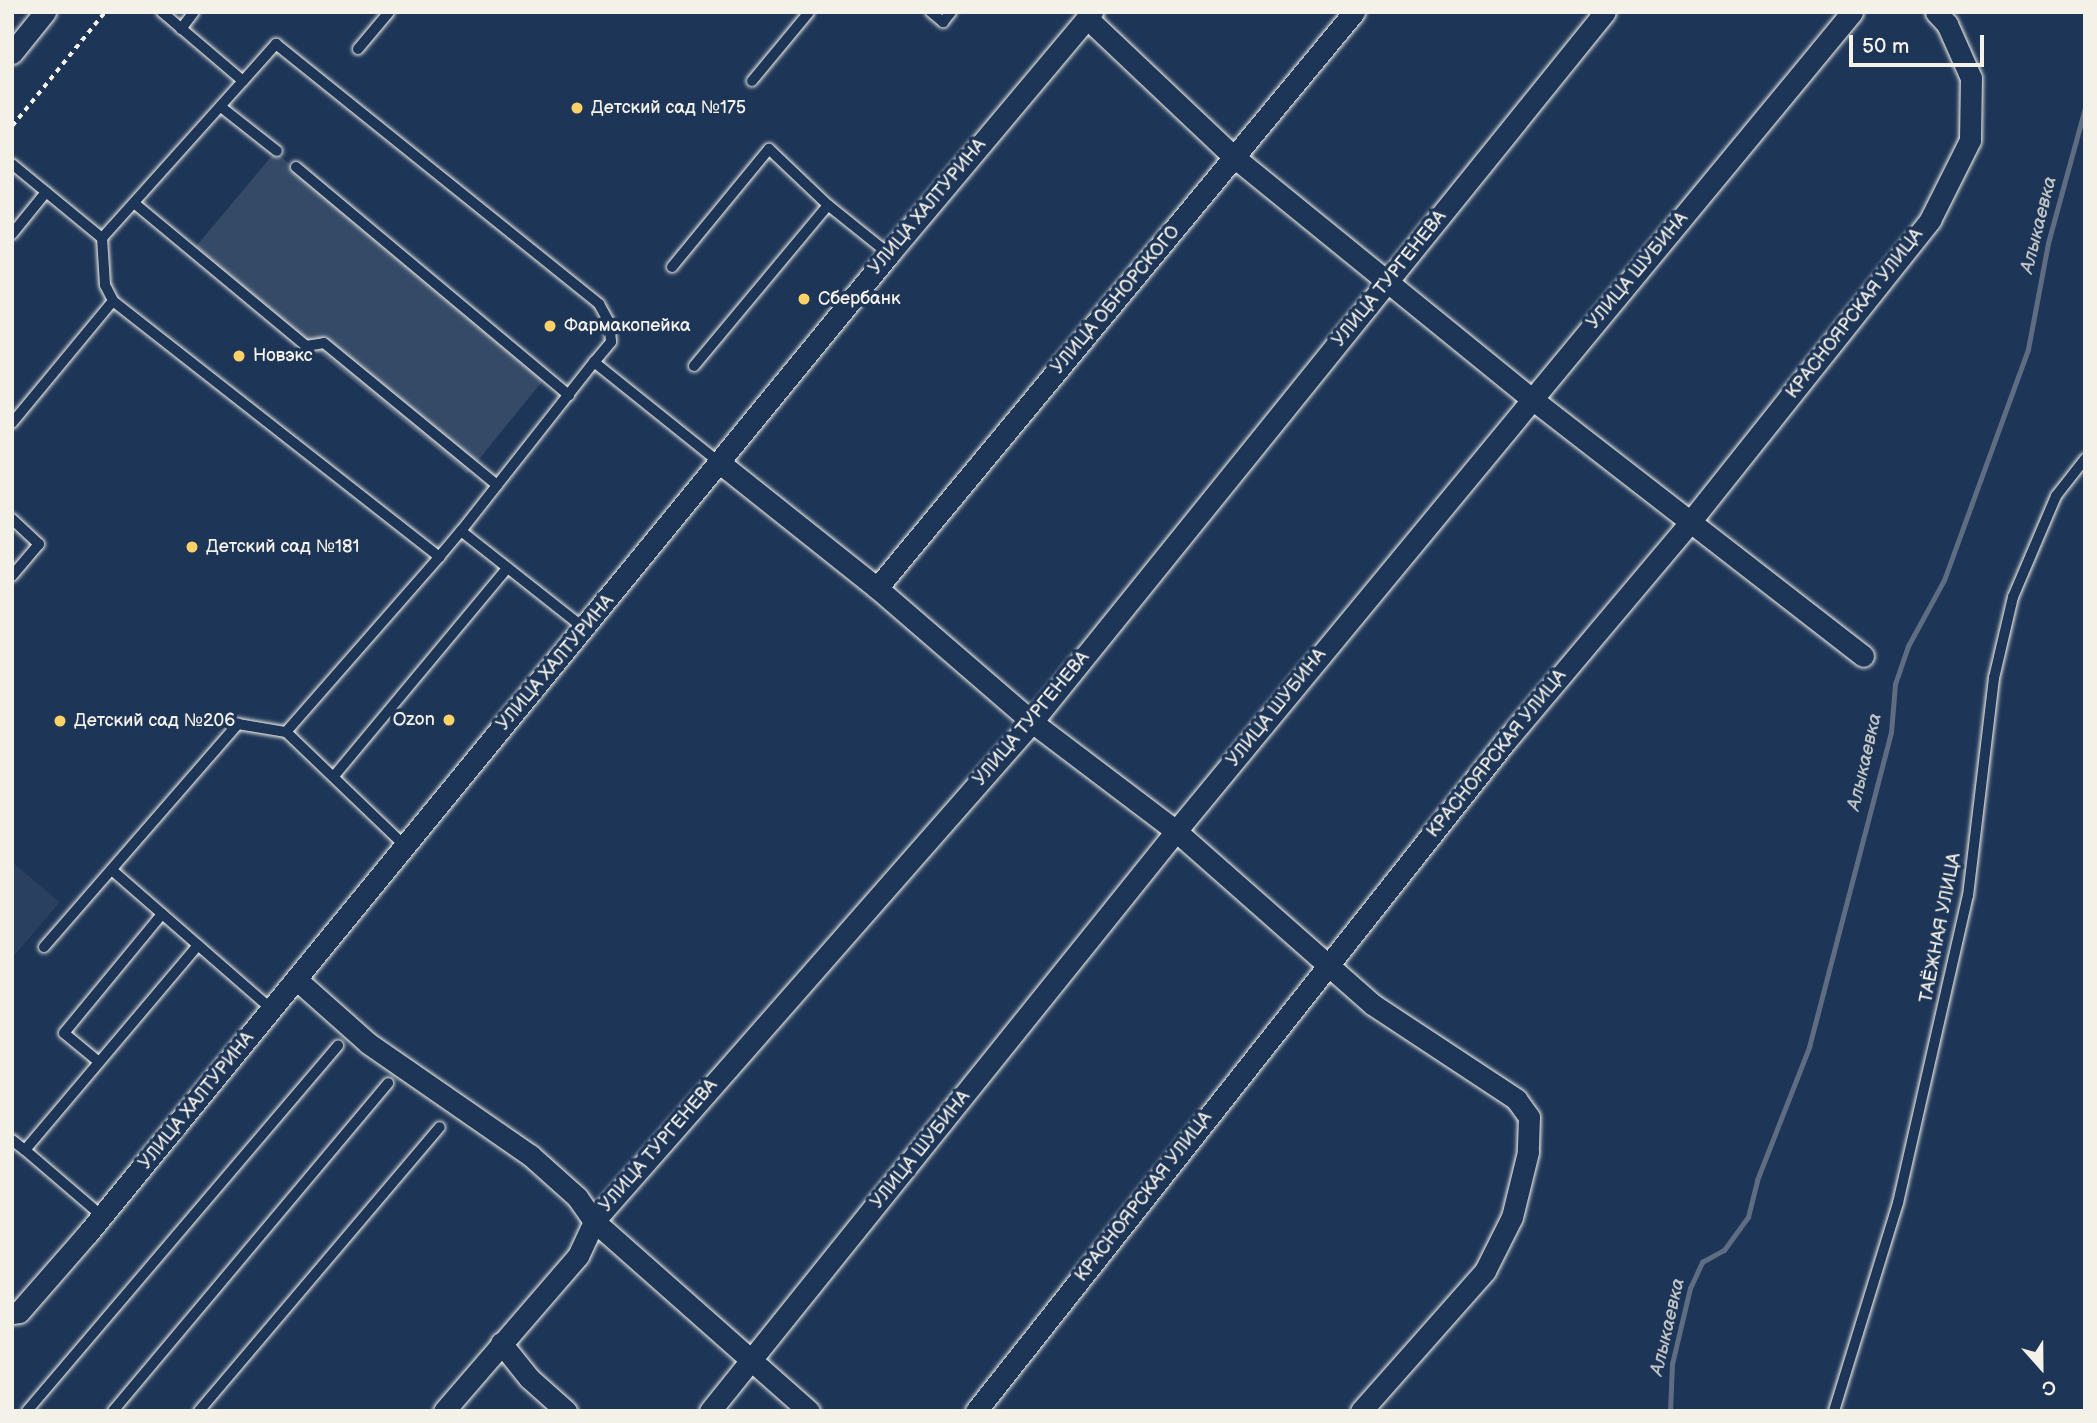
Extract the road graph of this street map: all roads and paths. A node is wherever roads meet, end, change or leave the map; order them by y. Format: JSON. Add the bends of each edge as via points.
{"nodes":[{"id":1,"x":45,"y":12,"type":"edge"},
{"id":2,"x":105,"y":12,"type":"edge"},
{"id":3,"x":162,"y":12,"type":"edge"},
{"id":4,"x":194,"y":12,"type":"edge"},
{"id":5,"x":389,"y":12,"type":"edge"},
{"id":6,"x":810,"y":12,"type":"edge"},
{"id":7,"x":931,"y":12,"type":"edge"},
{"id":8,"x":951,"y":12,"type":"edge"},
{"id":9,"x":1354,"y":12,"type":"edge"},
{"id":10,"x":1605,"y":12,"type":"edge"},
{"id":11,"x":1852,"y":12,"type":"edge"},
{"id":12,"x":1936,"y":12,"type":"edge"},
{"id":13,"x":1090,"y":15,"type":"edge"},
{"id":14,"x":181,"y":29,"type":"junction"},
{"id":15,"x":358,"y":49,"type":"dead end"},
{"id":16,"x":12,"y":52,"type":"edge"},
{"id":17,"x":243,"y":81,"type":"junction"},
{"id":18,"x":752,"y":81,"type":"dead end"},
{"id":19,"x":221,"y":107,"type":"junction"},
{"id":20,"x":12,"y":125,"type":"edge"},
{"id":21,"x":277,"y":151,"type":"dead end"},
{"id":22,"x":1234,"y":157,"type":"junction"},
{"id":23,"x":12,"y":164,"type":"edge"},
{"id":24,"x":296,"y":167,"type":"dead end"},
{"id":25,"x":46,"y":192,"type":"junction"},
{"id":26,"x":134,"y":203,"type":"junction"},
{"id":27,"x":828,"y":205,"type":"junction"},
{"id":28,"x":12,"y":234,"type":"edge"},
{"id":29,"x":102,"y":238,"type":"junction"},
{"id":30,"x":889,"y":254,"type":"junction"},
{"id":31,"x":672,"y":267,"type":"dead end"},
{"id":32,"x":1387,"y":282,"type":"junction"},
{"id":33,"x":113,"y":301,"type":"junction"},
{"id":34,"x":594,"y":362,"type":"junction"},
{"id":35,"x":694,"y":366,"type":"dead end"},
{"id":36,"x":569,"y":394,"type":"junction"},
{"id":37,"x":1532,"y":399,"type":"junction"},
{"id":38,"x":12,"y":423,"type":"edge"},
{"id":39,"x":2085,"y":459,"type":"edge"},
{"id":40,"x":720,"y":463,"type":"junction"},
{"id":41,"x":497,"y":485,"type":"junction"},
{"id":42,"x":12,"y":519,"type":"edge"},
{"id":43,"x":1690,"y":522,"type":"junction"},
{"id":44,"x":461,"y":531,"type":"junction"},
{"id":45,"x":439,"y":557,"type":"junction"},
{"id":46,"x":508,"y":568,"type":"junction"},
{"id":47,"x":12,"y":576,"type":"edge"},
{"id":48,"x":877,"y":588,"type":"junction"},
{"id":49,"x":584,"y":629,"type":"junction"},
{"id":50,"x":1863,"y":656,"type":"dead end"},
{"id":51,"x":1032,"y":722,"type":"junction"},
{"id":52,"x":286,"y":732,"type":"junction"},
{"id":53,"x":334,"y":776,"type":"junction"},
{"id":54,"x":1176,"y":831,"type":"junction"},
{"id":55,"x":404,"y":845,"type":"junction"},
{"id":56,"x":113,"y":871,"type":"junction"},
{"id":57,"x":162,"y":914,"type":"junction"},
{"id":58,"x":198,"y":945,"type":"junction"},
{"id":59,"x":44,"y":947,"type":"dead end"},
{"id":60,"x":1328,"y":964,"type":"junction"},
{"id":61,"x":296,"y":979,"type":"junction"},
{"id":62,"x":271,"y":1009,"type":"junction"},
{"id":63,"x":338,"y":1045,"type":"dead end"},
{"id":64,"x":99,"y":1062,"type":"junction"},
{"id":65,"x":388,"y":1083,"type":"dead end"},
{"id":66,"x":440,"y":1127,"type":"dead end"},
{"id":67,"x":12,"y":1140,"type":"edge"},
{"id":68,"x":25,"y":1150,"type":"junction"},
{"id":69,"x":102,"y":1216,"type":"junction"},
{"id":70,"x":594,"y":1221,"type":"junction"},
{"id":71,"x":16,"y":1312,"type":"edge"},
{"id":72,"x":502,"y":1343,"type":"junction"},
{"id":73,"x":753,"y":1359,"type":"junction"},
{"id":74,"x":27,"y":1411,"type":"edge"},
{"id":75,"x":113,"y":1411,"type":"edge"},
{"id":76,"x":199,"y":1411,"type":"edge"},
{"id":77,"x":444,"y":1411,"type":"edge"},
{"id":78,"x":566,"y":1411,"type":"edge"},
{"id":79,"x":710,"y":1411,"type":"edge"},
{"id":80,"x":809,"y":1411,"type":"edge"},
{"id":81,"x":976,"y":1411,"type":"edge"},
{"id":82,"x":1361,"y":1411,"type":"edge"},
{"id":83,"x":1835,"y":1411,"type":"edge"}],
"edges":[{"from":1,"to":16,"type":"street"},
{"from":2,"to":20,"type":"path"},
{"from":3,"to":14,"type":"lane"},
{"from":4,"to":14,"type":"lane"},
{"from":5,"to":15,"type":"lane"},
{"from":6,"to":18,"type":"lane"},
{"from":7,"to":8,"type":"lane","via":[[943,22]]},
{"from":9,"to":22,"type":"street","name":"УЛИЦА ОБНОРСКОГО"},
{"from":10,"to":32,"type":"street","name":"УЛИЦА ТУРГЕНЕВА"},
{"from":11,"to":37,"type":"street","name":"УЛИЦА ШУБИНА"},
{"from":12,"to":43,"type":"street","name":"КРАСНОЯРСКАЯ УЛИЦА","via":[[1947,24],[1970,78],[1970,141],[1930,219]]},
{"from":13,"to":22,"type":"street"},
{"from":13,"to":30,"type":"street","name":"УЛИЦА ХАЛТУРИНА"},
{"from":14,"to":17,"type":"lane"},
{"from":17,"to":19,"type":"lane"},
{"from":17,"to":34,"type":"lane","via":[[276,44],[599,304],[609,322],[611,342]]},
{"from":19,"to":21,"type":"lane"},
{"from":19,"to":26,"type":"lane"},
{"from":22,"to":32,"type":"street"},
{"from":22,"to":48,"type":"street","name":"УЛИЦА ОБНОРСКОГО"},
{"from":23,"to":25,"type":"lane"},
{"from":24,"to":36,"type":"lane"},
{"from":25,"to":28,"type":"lane"},
{"from":25,"to":29,"type":"lane"},
{"from":26,"to":29,"type":"lane"},
{"from":26,"to":41,"type":"lane","via":[[306,346],[324,343]]},
{"from":27,"to":30,"type":"lane"},
{"from":27,"to":31,"type":"lane","via":[[769,149]]},
{"from":27,"to":35,"type":"lane"},
{"from":29,"to":33,"type":"lane","via":[[105,285]]},
{"from":30,"to":40,"type":"street","name":"УЛИЦА ХАЛТУРИНА"},
{"from":32,"to":37,"type":"street"},
{"from":32,"to":51,"type":"street","name":"УЛИЦА ТУРГЕНЕВА"},
{"from":33,"to":38,"type":"lane"},
{"from":33,"to":45,"type":"lane"},
{"from":34,"to":36,"type":"lane"},
{"from":34,"to":40,"type":"lane"},
{"from":36,"to":41,"type":"lane"},
{"from":37,"to":43,"type":"street"},
{"from":37,"to":54,"type":"street","name":"УЛИЦА ШУБИНА"},
{"from":39,"to":83,"type":"lane","name":"ТАЁЖНАЯ УЛИЦА","via":[[2056,496],[2013,597],[1994,678],[1965,909],[1898,1203]]},
{"from":40,"to":48,"type":"street"},
{"from":40,"to":49,"type":"street","name":"УЛИЦА ХАЛТУРИНА"},
{"from":41,"to":44,"type":"lane"},
{"from":42,"to":47,"type":"lane","via":[[39,544]]},
{"from":43,"to":50,"type":"street"},
{"from":43,"to":60,"type":"street","name":"КРАСНОЯРСКАЯ УЛИЦА","via":[[1505,742]]},
{"from":44,"to":45,"type":"lane"},
{"from":44,"to":46,"type":"lane"},
{"from":45,"to":52,"type":"lane"},
{"from":46,"to":49,"type":"lane"},
{"from":46,"to":53,"type":"lane"},
{"from":48,"to":51,"type":"street"},
{"from":49,"to":55,"type":"street","name":"УЛИЦА ХАЛТУРИНА"},
{"from":51,"to":54,"type":"street"},
{"from":51,"to":70,"type":"street","name":"УЛИЦА ТУРГЕНЕВА"},
{"from":52,"to":53,"type":"lane"},
{"from":52,"to":56,"type":"lane","via":[[238,724]]},
{"from":53,"to":55,"type":"lane"},
{"from":54,"to":60,"type":"street"},
{"from":54,"to":73,"type":"street","name":"УЛИЦА ШУБИНА"},
{"from":55,"to":61,"type":"street","name":"УЛИЦА ХАЛТУРИНА"},
{"from":56,"to":57,"type":"lane"},
{"from":56,"to":59,"type":"lane"},
{"from":57,"to":58,"type":"lane"},
{"from":57,"to":64,"type":"lane","via":[[64,1033]]},
{"from":58,"to":62,"type":"lane"},
{"from":58,"to":64,"type":"lane"},
{"from":60,"to":81,"type":"street","name":"КРАСНОЯРСКАЯ УЛИЦА"},
{"from":60,"to":82,"type":"street","via":[[1372,1004],[1517,1099],[1529,1117],[1528,1152],[1512,1217],[1485,1271]]},
{"from":61,"to":62,"type":"street","name":"УЛИЦА ХАЛТУРИНА"},
{"from":61,"to":70,"type":"street","via":[[368,1043],[530,1155],[577,1196]]},
{"from":62,"to":69,"type":"street","name":"УЛИЦА ХАЛТУРИНА"},
{"from":63,"to":74,"type":"lane"},
{"from":64,"to":68,"type":"lane"},
{"from":65,"to":75,"type":"lane"},
{"from":66,"to":76,"type":"lane"},
{"from":67,"to":68,"type":"lane"},
{"from":68,"to":69,"type":"lane"},
{"from":69,"to":71,"type":"street","name":"УЛИЦА ХАЛТУРИНА"},
{"from":70,"to":72,"type":"street","name":"УЛИЦА ТУРГЕНЕВА","via":[[578,1256]]},
{"from":70,"to":73,"type":"street"},
{"from":72,"to":77,"type":"street","name":"УЛИЦА ТУРГЕНЕВА"},
{"from":72,"to":78,"type":"street","via":[[529,1378]]},
{"from":73,"to":79,"type":"street","name":"УЛИЦА ШУБИНА"},
{"from":73,"to":80,"type":"street"}]}
